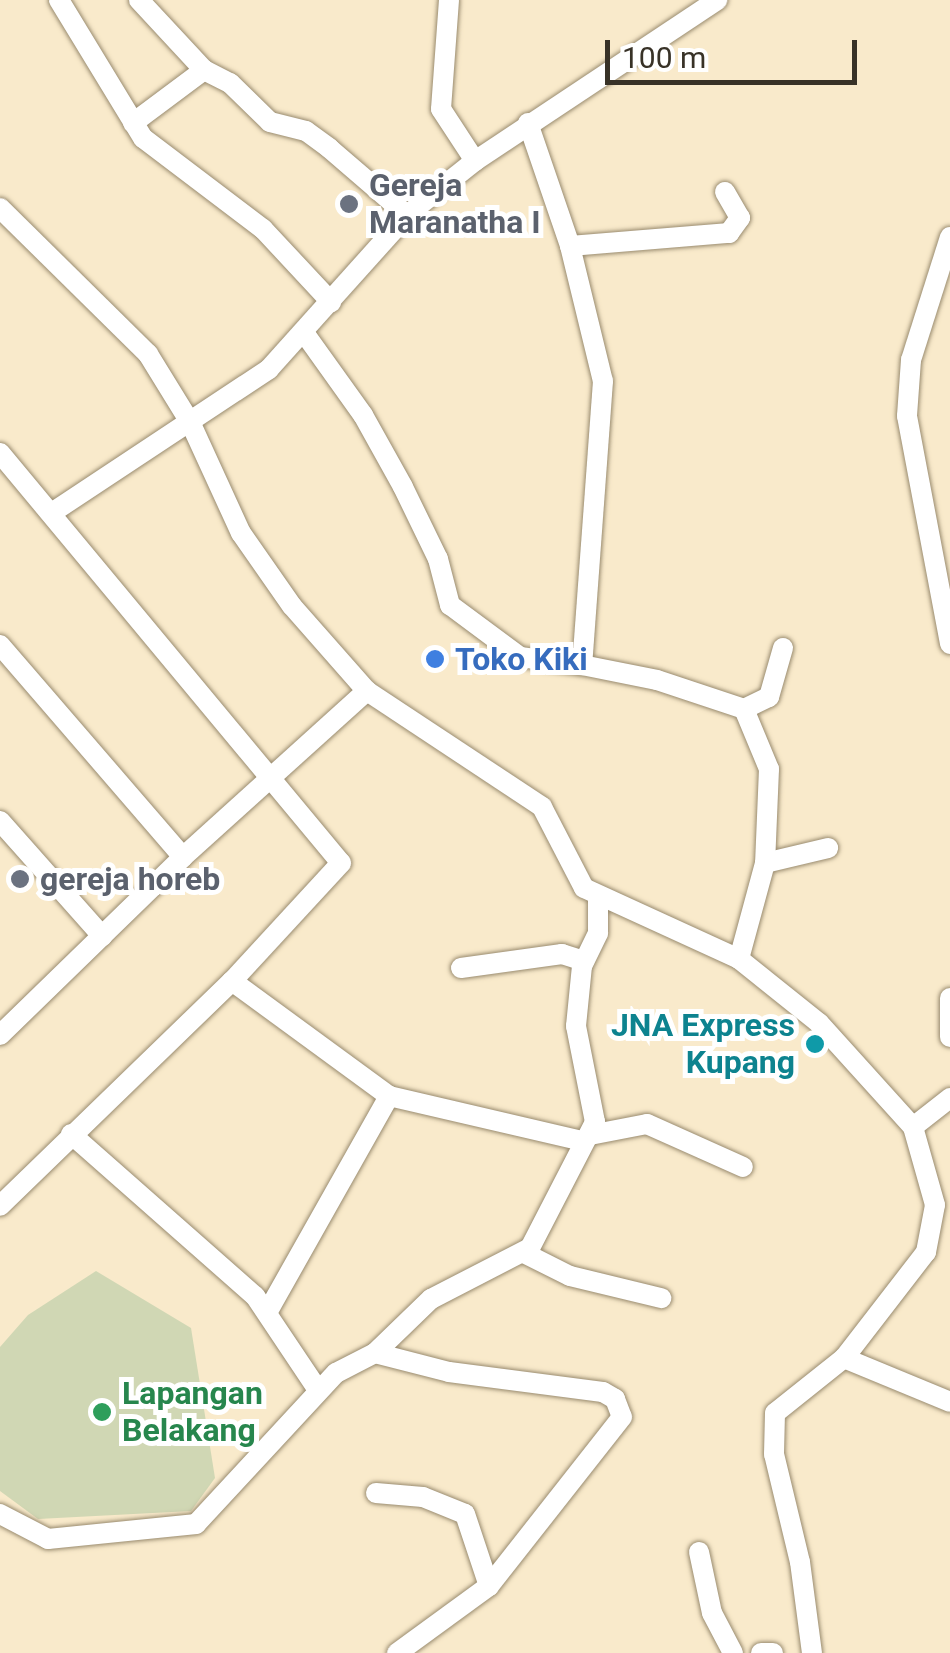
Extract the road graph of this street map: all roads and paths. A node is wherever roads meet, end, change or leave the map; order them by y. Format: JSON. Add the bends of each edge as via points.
{"nodes":[{"id":1,"x":59,"y":0,"type":"edge"},
{"id":2,"x":138,"y":0,"type":"edge"},
{"id":3,"x":449,"y":0,"type":"edge"},
{"id":4,"x":716,"y":0,"type":"edge"},
{"id":5,"x":204,"y":70,"type":"junction"},
{"id":6,"x":133,"y":123,"type":"junction"},
{"id":7,"x":528,"y":123,"type":"junction"},
{"id":8,"x":475,"y":161,"type":"junction"},
{"id":9,"x":725,"y":192,"type":"dead end"},
{"id":10,"x":0,"y":208,"type":"edge"},
{"id":11,"x":407,"y":215,"type":"junction"},
{"id":12,"x":950,"y":237,"type":"edge"},
{"id":13,"x":570,"y":246,"type":"junction"},
{"id":14,"x":331,"y":302,"type":"junction"},
{"id":15,"x":304,"y":334,"type":"junction"},
{"id":16,"x":191,"y":424,"type":"junction"},
{"id":17,"x":4,"y":466,"type":"edge"},
{"id":18,"x":54,"y":512,"type":"junction"},
{"id":19,"x":945,"y":593,"type":"edge"},
{"id":20,"x":950,"y":644,"type":"edge"},
{"id":21,"x":0,"y":645,"type":"edge"},
{"id":22,"x":784,"y":648,"type":"dead end"},
{"id":23,"x":582,"y":665,"type":"junction"},
{"id":24,"x":368,"y":691,"type":"junction"},
{"id":25,"x":744,"y":709,"type":"junction"},
{"id":26,"x":271,"y":776,"type":"junction"},
{"id":27,"x":0,"y":821,"type":"edge"},
{"id":28,"x":828,"y":848,"type":"dead end"},
{"id":29,"x":183,"y":857,"type":"junction"},
{"id":30,"x":765,"y":863,"type":"junction"},
{"id":31,"x":598,"y":896,"type":"junction"},
{"id":32,"x":102,"y":936,"type":"junction"},
{"id":33,"x":739,"y":959,"type":"junction"},
{"id":34,"x":584,"y":961,"type":"junction"},
{"id":35,"x":461,"y":968,"type":"dead end"},
{"id":36,"x":232,"y":982,"type":"junction"},
{"id":37,"x":950,"y":998,"type":"edge"},
{"id":38,"x":0,"y":1036,"type":"edge"},
{"id":39,"x":950,"y":1037,"type":"edge"},
{"id":40,"x":389,"y":1096,"type":"junction"},
{"id":41,"x":950,"y":1098,"type":"edge"},
{"id":42,"x":913,"y":1127,"type":"junction"},
{"id":43,"x":70,"y":1134,"type":"junction"},
{"id":44,"x":586,"y":1138,"type":"junction"},
{"id":45,"x":743,"y":1167,"type":"dead end"},
{"id":46,"x":0,"y":1206,"type":"edge"},
{"id":47,"x":943,"y":1228,"type":"edge"},
{"id":48,"x":524,"y":1252,"type":"junction"},
{"id":49,"x":660,"y":1298,"type":"dead end"},
{"id":50,"x":268,"y":1310,"type":"junction"},
{"id":51,"x":376,"y":1353,"type":"junction"},
{"id":52,"x":844,"y":1358,"type":"junction"},
{"id":53,"x":318,"y":1390,"type":"junction"},
{"id":54,"x":950,"y":1402,"type":"edge"},
{"id":55,"x":376,"y":1493,"type":"dead end"},
{"id":56,"x":0,"y":1514,"type":"edge"},
{"id":57,"x":699,"y":1552,"type":"dead end"},
{"id":58,"x":488,"y":1586,"type":"junction"},
{"id":59,"x":397,"y":1653,"type":"edge"},
{"id":60,"x":733,"y":1653,"type":"edge"},
{"id":61,"x":761,"y":1653,"type":"edge"},
{"id":62,"x":773,"y":1653,"type":"edge"},
{"id":63,"x":812,"y":1653,"type":"edge"}],
"edges":[{"from":1,"to":6,"type":"street"},
{"from":2,"to":5,"type":"street"},
{"from":3,"to":8,"type":"street","via":[[441,109]]},
{"from":4,"to":7,"type":"street"},
{"from":5,"to":6,"type":"street"},
{"from":5,"to":11,"type":"street","via":[[230,83],[270,122],[306,132],[330,148]]},
{"from":6,"to":14,"type":"street","via":[[163,155],[263,229]]},
{"from":7,"to":8,"type":"street"},
{"from":7,"to":13,"type":"street"},
{"from":8,"to":11,"type":"street"},
{"from":9,"to":13,"type":"street","via":[[740,218],[729,232]]},
{"from":10,"to":16,"type":"street","via":[[113,314],[148,354]]},
{"from":11,"to":14,"type":"street"},
{"from":12,"to":19,"type":"street","via":[[911,360],[907,416]]},
{"from":13,"to":23,"type":"street","via":[[603,381]]},
{"from":14,"to":15,"type":"street"},
{"from":15,"to":16,"type":"street"},
{"from":15,"to":23,"type":"street","via":[[341,381],[403,488],[438,559],[450,605],[520,657]]},
{"from":16,"to":18,"type":"street"},
{"from":16,"to":24,"type":"street","via":[[224,505],[256,556]]},
{"from":17,"to":18,"type":"street"},
{"from":18,"to":26,"type":"street"},
{"from":19,"to":20,"type":"street"},
{"from":21,"to":29,"type":"street"},
{"from":22,"to":25,"type":"street","via":[[770,696]]},
{"from":23,"to":25,"type":"street","via":[[657,680]]},
{"from":24,"to":26,"type":"street"},
{"from":24,"to":31,"type":"street","via":[[542,807],[560,833],[572,872]]},
{"from":25,"to":30,"type":"street","via":[[768,769]]},
{"from":26,"to":29,"type":"street"},
{"from":26,"to":36,"type":"street","via":[[341,863]]},
{"from":27,"to":32,"type":"street"},
{"from":28,"to":30,"type":"street"},
{"from":29,"to":32,"type":"street"},
{"from":30,"to":33,"type":"street"},
{"from":31,"to":33,"type":"street"},
{"from":31,"to":34,"type":"street","via":[[598,933]]},
{"from":32,"to":38,"type":"street"},
{"from":33,"to":42,"type":"street","via":[[820,1024]]},
{"from":34,"to":35,"type":"street","via":[[562,954]]},
{"from":34,"to":44,"type":"street","via":[[576,1026],[596,1107]]},
{"from":36,"to":40,"type":"street"},
{"from":36,"to":43,"type":"street"},
{"from":37,"to":39,"type":"street"},
{"from":40,"to":44,"type":"street"},
{"from":40,"to":50,"type":"street"},
{"from":41,"to":42,"type":"street"},
{"from":42,"to":47,"type":"street"},
{"from":43,"to":46,"type":"street"},
{"from":43,"to":50,"type":"street"},
{"from":44,"to":45,"type":"street","via":[[648,1124]]},
{"from":44,"to":48,"type":"street"},
{"from":47,"to":52,"type":"street"},
{"from":48,"to":49,"type":"street","via":[[570,1276]]},
{"from":48,"to":51,"type":"street","via":[[431,1300]]},
{"from":50,"to":53,"type":"street"},
{"from":51,"to":53,"type":"street"},
{"from":51,"to":58,"type":"street","via":[[449,1372],[603,1392],[615,1400],[619,1424]]},
{"from":52,"to":54,"type":"street"},
{"from":52,"to":63,"type":"street","via":[[786,1398],[773,1428]]},
{"from":53,"to":56,"type":"street","via":[[196,1524],[48,1538]]},
{"from":55,"to":58,"type":"street","via":[[424,1498],[465,1514]]},
{"from":57,"to":60,"type":"street","via":[[712,1613]]},
{"from":58,"to":59,"type":"street"},
{"from":61,"to":62,"type":"street"}]}
